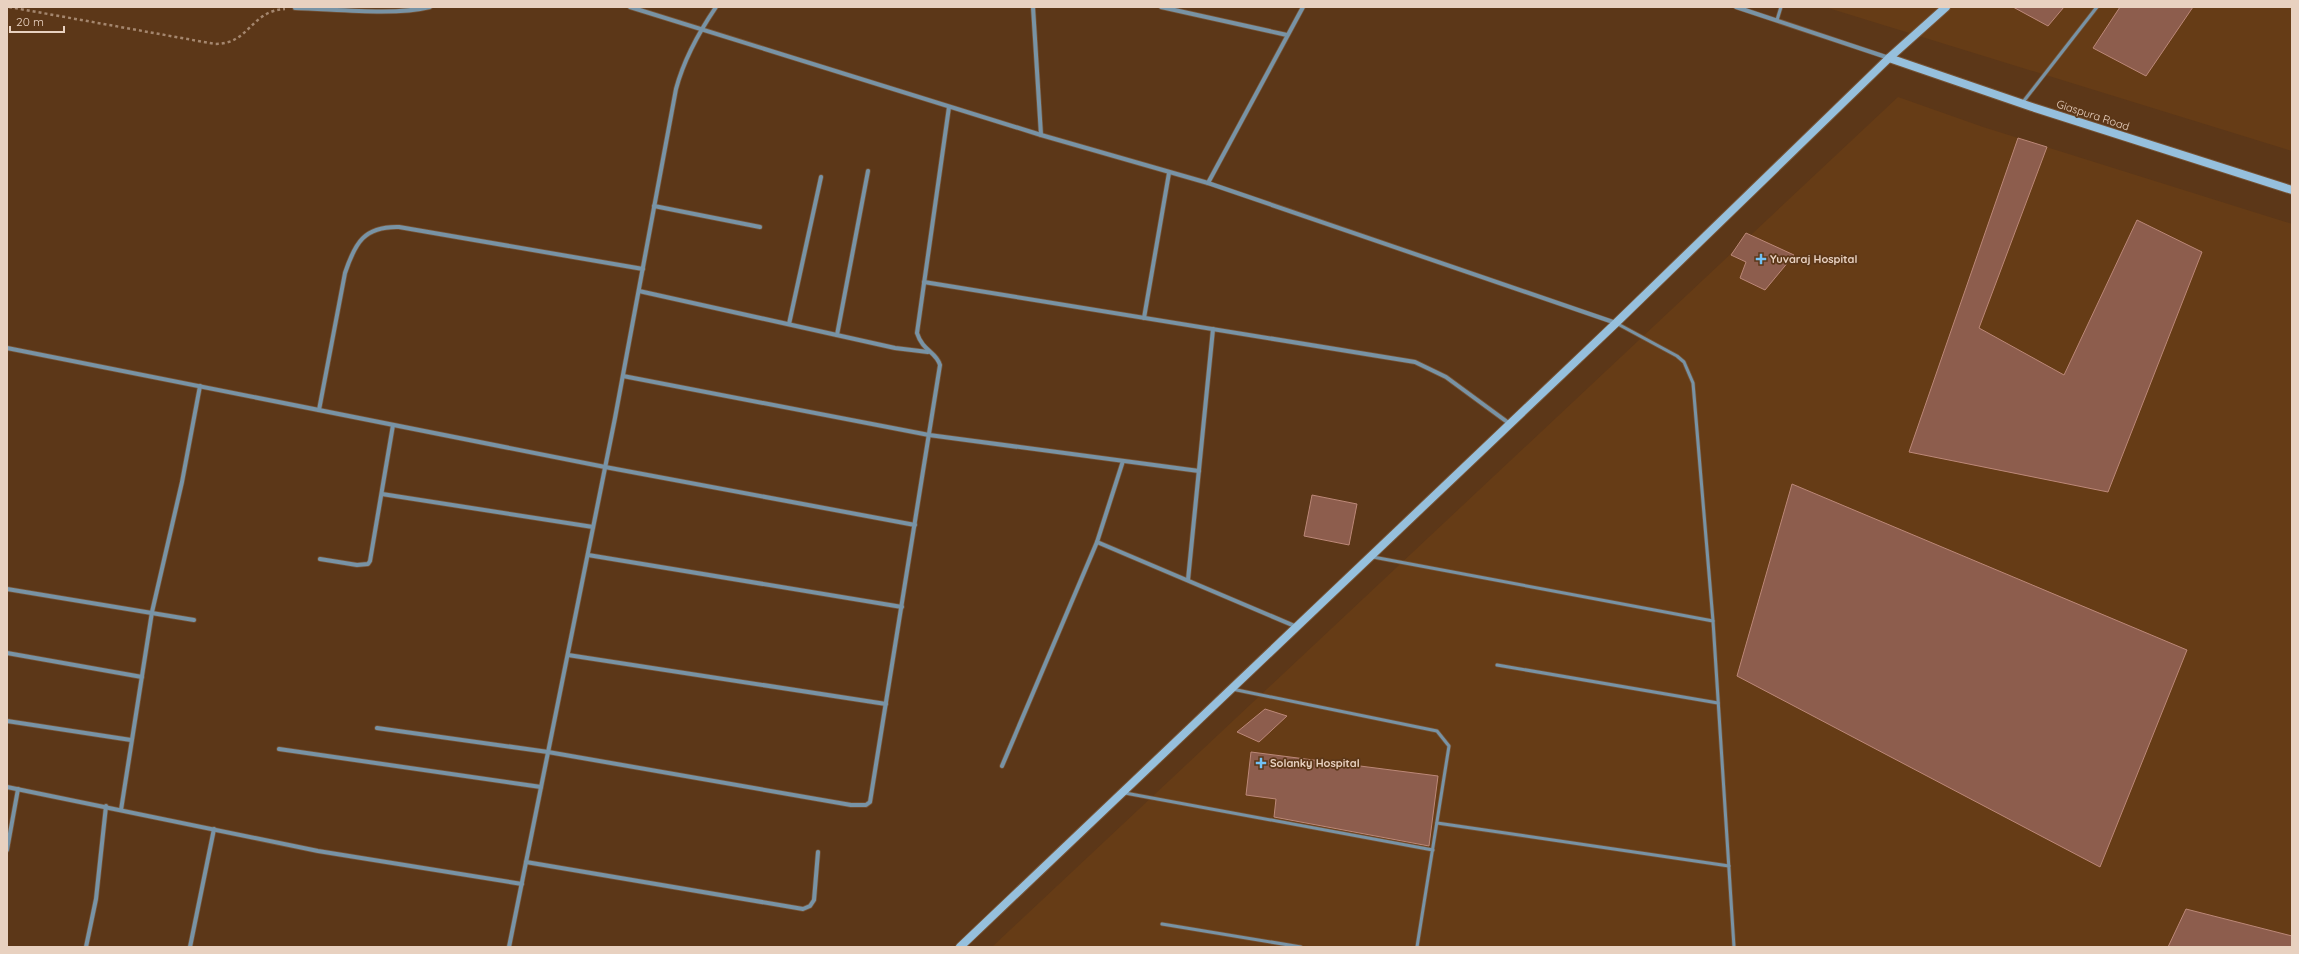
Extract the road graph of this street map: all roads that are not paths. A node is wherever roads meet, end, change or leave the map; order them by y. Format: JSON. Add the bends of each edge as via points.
{"nodes":[{"id":1,"x":430,"y":7,"type":"edge"},
{"id":2,"x":630,"y":7,"type":"edge"},
{"id":3,"x":716,"y":7,"type":"edge"},
{"id":4,"x":1033,"y":7,"type":"edge"},
{"id":5,"x":1161,"y":7,"type":"edge"},
{"id":6,"x":1303,"y":7,"type":"edge"},
{"id":7,"x":1736,"y":7,"type":"edge"},
{"id":8,"x":1781,"y":7,"type":"edge"},
{"id":9,"x":1946,"y":7,"type":"edge"},
{"id":10,"x":2097,"y":7,"type":"edge"},
{"id":11,"x":296,"y":8,"type":"edge"},
{"id":12,"x":1777,"y":20,"type":"junction"},
{"id":13,"x":701,"y":28,"type":"junction"},
{"id":14,"x":1288,"y":34,"type":"junction"},
{"id":15,"x":1889,"y":58,"type":"junction"},
{"id":16,"x":2022,"y":104,"type":"junction"},
{"id":17,"x":949,"y":107,"type":"junction"},
{"id":18,"x":1041,"y":135,"type":"junction"},
{"id":19,"x":868,"y":171,"type":"dead end"},
{"id":20,"x":1169,"y":172,"type":"junction"},
{"id":21,"x":821,"y":176,"type":"dead end"},
{"id":22,"x":1208,"y":183,"type":"junction"},
{"id":23,"x":2292,"y":190,"type":"edge"},
{"id":24,"x":654,"y":206,"type":"junction"},
{"id":25,"x":760,"y":227,"type":"dead end"},
{"id":26,"x":643,"y":269,"type":"junction"},
{"id":27,"x":924,"y":282,"type":"junction"},
{"id":28,"x":639,"y":291,"type":"junction"},
{"id":29,"x":1144,"y":318,"type":"junction"},
{"id":30,"x":1616,"y":323,"type":"junction"},
{"id":31,"x":789,"y":324,"type":"junction"},
{"id":32,"x":1213,"y":329,"type":"junction"},
{"id":33,"x":838,"y":335,"type":"junction"},
{"id":34,"x":7,"y":348,"type":"edge"},
{"id":35,"x":929,"y":352,"type":"junction"},
{"id":36,"x":623,"y":376,"type":"junction"},
{"id":37,"x":200,"y":386,"type":"junction"},
{"id":38,"x":319,"y":410,"type":"junction"},
{"id":39,"x":1510,"y":424,"type":"junction"},
{"id":40,"x":393,"y":425,"type":"junction"},
{"id":41,"x":929,"y":435,"type":"junction"},
{"id":42,"x":1124,"y":461,"type":"junction"},
{"id":43,"x":605,"y":467,"type":"junction"},
{"id":44,"x":1199,"y":471,"type":"junction"},
{"id":45,"x":382,"y":494,"type":"junction"},
{"id":46,"x":915,"y":525,"type":"junction"},
{"id":47,"x":593,"y":527,"type":"junction"},
{"id":48,"x":1097,"y":542,"type":"junction"},
{"id":49,"x":588,"y":555,"type":"junction"},
{"id":50,"x":1371,"y":556,"type":"junction"},
{"id":51,"x":320,"y":559,"type":"dead end"},
{"id":52,"x":1188,"y":580,"type":"junction"},
{"id":53,"x":7,"y":589,"type":"edge"},
{"id":54,"x":902,"y":606,"type":"junction"},
{"id":55,"x":152,"y":612,"type":"junction"},
{"id":56,"x":194,"y":620,"type":"dead end"},
{"id":57,"x":1713,"y":621,"type":"junction"},
{"id":58,"x":1297,"y":627,"type":"junction"},
{"id":59,"x":7,"y":653,"type":"edge"},
{"id":60,"x":568,"y":655,"type":"junction"},
{"id":61,"x":1497,"y":665,"type":"dead end"},
{"id":62,"x":142,"y":677,"type":"junction"},
{"id":63,"x":1232,"y":690,"type":"junction"},
{"id":64,"x":1718,"y":703,"type":"junction"},
{"id":65,"x":886,"y":704,"type":"junction"},
{"id":66,"x":7,"y":721,"type":"edge"},
{"id":67,"x":377,"y":728,"type":"dead end"},
{"id":68,"x":131,"y":740,"type":"junction"},
{"id":69,"x":280,"y":749,"type":"dead end"},
{"id":70,"x":548,"y":752,"type":"junction"},
{"id":71,"x":1002,"y":766,"type":"dead end"},
{"id":72,"x":7,"y":786,"type":"edge"},
{"id":73,"x":541,"y":787,"type":"junction"},
{"id":74,"x":18,"y":788,"type":"junction"},
{"id":75,"x":1124,"y":792,"type":"junction"},
{"id":76,"x":106,"y":806,"type":"junction"},
{"id":77,"x":121,"y":810,"type":"junction"},
{"id":78,"x":1437,"y":823,"type":"junction"},
{"id":79,"x":214,"y":829,"type":"junction"},
{"id":80,"x":7,"y":850,"type":"edge"},
{"id":81,"x":1432,"y":850,"type":"junction"},
{"id":82,"x":818,"y":852,"type":"dead end"},
{"id":83,"x":526,"y":862,"type":"junction"},
{"id":84,"x":1729,"y":866,"type":"junction"},
{"id":85,"x":522,"y":884,"type":"junction"},
{"id":86,"x":1162,"y":924,"type":"dead end"},
{"id":87,"x":86,"y":947,"type":"edge"},
{"id":88,"x":190,"y":947,"type":"edge"},
{"id":89,"x":508,"y":947,"type":"edge"},
{"id":90,"x":960,"y":947,"type":"edge"},
{"id":91,"x":1301,"y":947,"type":"edge"},
{"id":92,"x":1417,"y":947,"type":"edge"},
{"id":93,"x":1734,"y":947,"type":"edge"}],
"edges":[{"from":1,"to":11,"type":"street","via":[[419,10]]},
{"from":2,"to":13,"type":"street"},
{"from":3,"to":13,"type":"street"},
{"from":4,"to":18,"type":"street"},
{"from":5,"to":14,"type":"street"},
{"from":6,"to":14,"type":"street"},
{"from":7,"to":12,"type":"street"},
{"from":8,"to":12,"type":"lane"},
{"from":9,"to":15,"type":"street"},
{"from":10,"to":16,"type":"lane"},
{"from":12,"to":15,"type":"street"},
{"from":13,"to":17,"type":"street"},
{"from":13,"to":24,"type":"street","via":[[679,76]]},
{"from":14,"to":22,"type":"street"},
{"from":15,"to":16,"type":"street","name":"Giaspura Road"},
{"from":15,"to":30,"type":"street"},
{"from":16,"to":23,"type":"street","name":"Giaspura Road"},
{"from":17,"to":18,"type":"street"},
{"from":17,"to":27,"type":"street"},
{"from":18,"to":20,"type":"street"},
{"from":19,"to":33,"type":"street"},
{"from":20,"to":22,"type":"street"},
{"from":20,"to":29,"type":"street"},
{"from":21,"to":31,"type":"street"},
{"from":22,"to":30,"type":"street"},
{"from":24,"to":25,"type":"street"},
{"from":24,"to":26,"type":"street"},
{"from":26,"to":28,"type":"street"},
{"from":26,"to":38,"type":"street","via":[[399,227],[371,231],[359,241],[345,273]]},
{"from":27,"to":29,"type":"street"},
{"from":27,"to":35,"type":"street","via":[[917,333],[920,344]]},
{"from":28,"to":31,"type":"street"},
{"from":28,"to":36,"type":"street"},
{"from":29,"to":32,"type":"street"},
{"from":30,"to":39,"type":"street"},
{"from":30,"to":57,"type":"lane","via":[[1677,356],[1684,362],[1693,383]]},
{"from":31,"to":33,"type":"street"},
{"from":32,"to":39,"type":"street","via":[[1415,362],[1446,377]]},
{"from":32,"to":44,"type":"street"},
{"from":33,"to":35,"type":"street","via":[[895,348]]},
{"from":34,"to":37,"type":"street"},
{"from":35,"to":41,"type":"street","via":[[938,358],[940,365]]},
{"from":36,"to":41,"type":"street"},
{"from":36,"to":43,"type":"street"},
{"from":37,"to":38,"type":"street"},
{"from":37,"to":55,"type":"street","via":[[182,482]]},
{"from":38,"to":40,"type":"street"},
{"from":39,"to":50,"type":"street"},
{"from":40,"to":43,"type":"street"},
{"from":40,"to":45,"type":"street"},
{"from":41,"to":42,"type":"street"},
{"from":41,"to":46,"type":"street"},
{"from":42,"to":44,"type":"street"},
{"from":42,"to":48,"type":"street"},
{"from":43,"to":46,"type":"street"},
{"from":43,"to":47,"type":"street"},
{"from":44,"to":52,"type":"street"},
{"from":45,"to":47,"type":"street"},
{"from":45,"to":51,"type":"street","via":[[372,556],[368,564],[357,565]]},
{"from":46,"to":54,"type":"street"},
{"from":47,"to":49,"type":"street"},
{"from":48,"to":52,"type":"street"},
{"from":48,"to":71,"type":"street"},
{"from":49,"to":54,"type":"street"},
{"from":49,"to":60,"type":"street"},
{"from":50,"to":57,"type":"lane"},
{"from":50,"to":58,"type":"street"},
{"from":52,"to":58,"type":"street"},
{"from":53,"to":55,"type":"street"},
{"from":54,"to":65,"type":"street"},
{"from":55,"to":56,"type":"street"},
{"from":55,"to":62,"type":"street"},
{"from":57,"to":64,"type":"lane"},
{"from":58,"to":63,"type":"street"},
{"from":59,"to":62,"type":"street"},
{"from":60,"to":65,"type":"street"},
{"from":60,"to":70,"type":"street"},
{"from":61,"to":64,"type":"lane"},
{"from":62,"to":68,"type":"street"},
{"from":63,"to":75,"type":"street"},
{"from":63,"to":78,"type":"lane","via":[[1437,731],[1449,746]]},
{"from":64,"to":84,"type":"lane"},
{"from":65,"to":70,"type":"street","via":[[872,797],[866,805],[851,805]]},
{"from":66,"to":68,"type":"street"},
{"from":67,"to":70,"type":"street"},
{"from":68,"to":77,"type":"street"},
{"from":69,"to":73,"type":"street"},
{"from":70,"to":73,"type":"street"},
{"from":72,"to":74,"type":"street"},
{"from":73,"to":83,"type":"street"},
{"from":74,"to":76,"type":"street"},
{"from":74,"to":80,"type":"street"},
{"from":75,"to":81,"type":"lane"},
{"from":75,"to":90,"type":"street"},
{"from":76,"to":77,"type":"street"},
{"from":76,"to":87,"type":"street","via":[[96,892]]},
{"from":77,"to":79,"type":"street"},
{"from":78,"to":81,"type":"lane"},
{"from":78,"to":84,"type":"lane"},
{"from":79,"to":85,"type":"street","via":[[318,851]]},
{"from":79,"to":88,"type":"street"},
{"from":81,"to":92,"type":"lane"},
{"from":82,"to":83,"type":"street","via":[[814,900],[810,906],[803,909]]},
{"from":83,"to":85,"type":"street"},
{"from":84,"to":93,"type":"lane"},
{"from":85,"to":89,"type":"street"},
{"from":86,"to":91,"type":"lane"}]}
